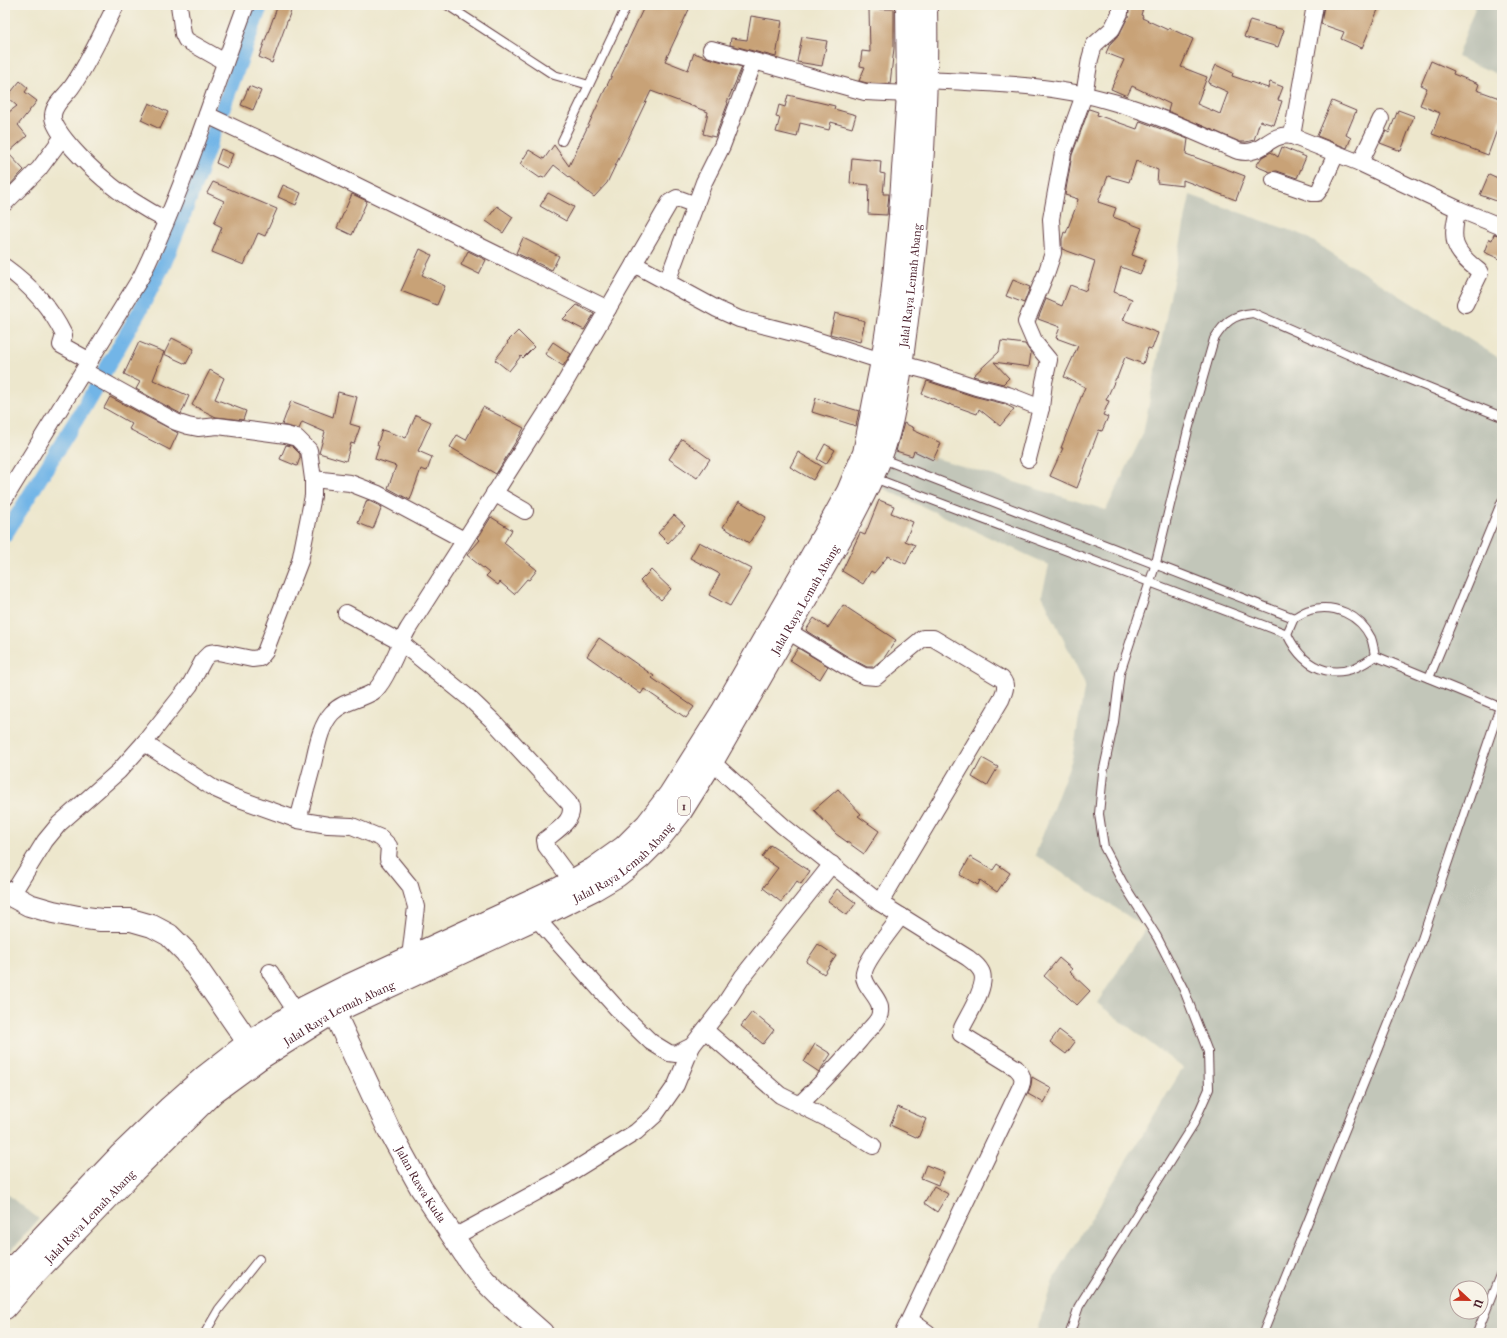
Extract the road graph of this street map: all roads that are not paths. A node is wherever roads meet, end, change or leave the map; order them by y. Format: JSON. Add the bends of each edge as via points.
{"nodes":[{"id":1,"x":116,"y":5,"type":"edge"},
{"id":2,"x":179,"y":5,"type":"edge"},
{"id":3,"x":246,"y":5,"type":"edge"},
{"id":4,"x":447,"y":5,"type":"edge"},
{"id":5,"x":627,"y":5,"type":"edge"},
{"id":6,"x":907,"y":5,"type":"edge"},
{"id":7,"x":926,"y":5,"type":"edge"},
{"id":8,"x":1120,"y":5,"type":"edge"},
{"id":9,"x":1315,"y":5,"type":"edge"},
{"id":10,"x":710,"y":49,"type":"dead end"},
{"id":11,"x":225,"y":62,"type":"junction"},
{"id":12,"x":754,"y":62,"type":"junction"},
{"id":13,"x":926,"y":80,"type":"junction"},
{"id":14,"x":589,"y":85,"type":"junction"},
{"id":15,"x":908,"y":94,"type":"junction"},
{"id":16,"x":1084,"y":95,"type":"junction"},
{"id":17,"x":210,"y":116,"type":"junction"},
{"id":18,"x":1381,"y":119,"type":"dead end"},
{"id":19,"x":1292,"y":136,"type":"junction"},
{"id":20,"x":62,"y":138,"type":"junction"},
{"id":21,"x":562,"y":141,"type":"dead end"},
{"id":22,"x":1336,"y":154,"type":"junction"},
{"id":23,"x":1360,"y":163,"type":"junction"},
{"id":24,"x":1274,"y":180,"type":"dead end"},
{"id":25,"x":5,"y":203,"type":"edge"},
{"id":26,"x":696,"y":205,"type":"junction"},
{"id":27,"x":1458,"y":209,"type":"junction"},
{"id":28,"x":166,"y":220,"type":"junction"},
{"id":29,"x":1502,"y":227,"type":"edge"},
{"id":30,"x":634,"y":264,"type":"junction"},
{"id":31,"x":5,"y":267,"type":"edge"},
{"id":32,"x":668,"y":282,"type":"junction"},
{"id":33,"x":1464,"y":304,"type":"dead end"},
{"id":34,"x":608,"y":309,"type":"junction"},
{"id":35,"x":891,"y":363,"type":"junction"},
{"id":36,"x":89,"y":370,"type":"junction"},
{"id":37,"x":1041,"y":408,"type":"junction"},
{"id":38,"x":1502,"y":417,"type":"edge"},
{"id":39,"x":1028,"y":459,"type":"dead end"},
{"id":40,"x":868,"y":465,"type":"junction"},
{"id":41,"x":313,"y":479,"type":"junction"},
{"id":42,"x":494,"y":493,"type":"junction"},
{"id":43,"x":5,"y":498,"type":"edge"},
{"id":44,"x":1502,"y":501,"type":"edge"},
{"id":45,"x":525,"y":511,"type":"dead end"},
{"id":46,"x":464,"y":540,"type":"junction"},
{"id":47,"x":1156,"y":563,"type":"junction"},
{"id":48,"x":1149,"y":581,"type":"junction"},
{"id":49,"x":346,"y":613,"type":"dead end"},
{"id":50,"x":1294,"y":618,"type":"junction"},
{"id":51,"x":788,"y":631,"type":"junction"},
{"id":52,"x":1287,"y":634,"type":"junction"},
{"id":53,"x":400,"y":642,"type":"junction"},
{"id":54,"x":1375,"y":656,"type":"junction"},
{"id":55,"x":1429,"y":678,"type":"junction"},
{"id":56,"x":1501,"y":707,"type":"edge"},
{"id":57,"x":144,"y":743,"type":"junction"},
{"id":58,"x":712,"y":762,"type":"junction"},
{"id":59,"x":298,"y":820,"type":"junction"},
{"id":60,"x":832,"y":864,"type":"junction"},
{"id":61,"x":572,"y":881,"type":"junction"},
{"id":62,"x":8,"y":894,"type":"edge"},
{"id":63,"x":880,"y":903,"type":"junction"},
{"id":64,"x":901,"y":916,"type":"junction"},
{"id":65,"x":536,"y":918,"type":"junction"},
{"id":66,"x":410,"y":957,"type":"junction"},
{"id":67,"x":270,"y":972,"type":"dead end"},
{"id":68,"x":334,"y":1012,"type":"junction"},
{"id":69,"x":297,"y":1013,"type":"junction"},
{"id":70,"x":705,"y":1030,"type":"junction"},
{"id":71,"x":692,"y":1046,"type":"junction"},
{"id":72,"x":254,"y":1051,"type":"junction"},
{"id":73,"x":800,"y":1104,"type":"junction"},
{"id":74,"x":873,"y":1146,"type":"dead end"},
{"id":75,"x":454,"y":1237,"type":"junction"},
{"id":76,"x":259,"y":1259,"type":"dead end"},
{"id":77,"x":1502,"y":1270,"type":"edge"},
{"id":78,"x":5,"y":1276,"type":"edge"},
{"id":79,"x":5,"y":1308,"type":"edge"},
{"id":80,"x":907,"y":1326,"type":"edge"},
{"id":81,"x":205,"y":1333,"type":"edge"},
{"id":82,"x":542,"y":1333,"type":"edge"},
{"id":83,"x":928,"y":1333,"type":"edge"},
{"id":84,"x":1070,"y":1333,"type":"edge"},
{"id":85,"x":1263,"y":1333,"type":"edge"},
{"id":86,"x":1477,"y":1333,"type":"edge"}],
"edges":[{"from":1,"to":20,"type":"street","via":[[72,88],[54,109],[53,119]]},
{"from":2,"to":11,"type":"street","via":[[186,40]]},
{"from":3,"to":11,"type":"street"},
{"from":4,"to":14,"type":"lane","via":[[554,75]]},
{"from":5,"to":14,"type":"lane"},
{"from":6,"to":15,"type":"main road","name":"Jalal Raya Lemah Abang","number":"1"},
{"from":7,"to":13,"type":"main road","name":"Jalal Raya Lemah Abang","number":"1"},
{"from":8,"to":16,"type":"street","via":[[1120,13],[1112,29],[1094,45]]},
{"from":9,"to":19,"type":"street"},
{"from":10,"to":12,"type":"street"},
{"from":11,"to":17,"type":"street"},
{"from":12,"to":15,"type":"street","via":[[866,92]]},
{"from":12,"to":26,"type":"street"},
{"from":13,"to":16,"type":"street","via":[[1046,88]]},
{"from":13,"to":35,"type":"main road","name":"Jalal Raya Lemah Abang","number":"1","via":[[914,261]]},
{"from":14,"to":21,"type":"lane"},
{"from":15,"to":35,"type":"main road","name":"Jalal Raya Lemah Abang","number":"1","via":[[892,297]]},
{"from":16,"to":19,"type":"street","via":[[1145,113],[1246,153],[1275,138]]},
{"from":16,"to":37,"type":"street","via":[[1063,153],[1051,219],[1053,253],[1026,322],[1035,343],[1049,360]]},
{"from":17,"to":28,"type":"street"},
{"from":17,"to":34,"type":"street"},
{"from":18,"to":23,"type":"street"},
{"from":19,"to":22,"type":"street"},
{"from":20,"to":25,"type":"street","via":[[39,169]]},
{"from":20,"to":28,"type":"street","via":[[106,181]]},
{"from":22,"to":23,"type":"street"},
{"from":22,"to":24,"type":"street","via":[[1317,193]]},
{"from":23,"to":27,"type":"street"},
{"from":26,"to":30,"type":"street","via":[[677,198],[670,202]]},
{"from":26,"to":32,"type":"street"},
{"from":27,"to":29,"type":"street"},
{"from":27,"to":33,"type":"street","via":[[1454,224],[1456,245],[1465,260],[1480,273]]},
{"from":28,"to":36,"type":"street","via":[[142,277]]},
{"from":30,"to":32,"type":"street"},
{"from":30,"to":34,"type":"street"},
{"from":31,"to":36,"type":"street","via":[[48,307],[64,335],[61,345]]},
{"from":32,"to":35,"type":"street","via":[[739,318]]},
{"from":34,"to":42,"type":"street","via":[[560,392]]},
{"from":35,"to":37,"type":"street","via":[[1008,395]]},
{"from":35,"to":40,"type":"main road","name":"Jalal Raya Lemah Abang","number":"1"},
{"from":36,"to":41,"type":"street","via":[[110,386],[188,426],[218,426],[297,438],[310,450]]},
{"from":36,"to":43,"type":"street"},
{"from":37,"to":39,"type":"street"},
{"from":38,"to":47,"type":"lane","via":[[1253,313],[1241,314],[1229,320],[1214,339],[1188,430]]},
{"from":40,"to":47,"type":"lane"},
{"from":40,"to":48,"type":"lane"},
{"from":40,"to":51,"type":"main road","name":"Jalal Raya Lemah Abang","number":"1","via":[[846,529]]},
{"from":40,"to":61,"type":"main road","name":"Jalal Raya Lemah Abang","number":"1","via":[[848,491],[722,712],[670,794],[647,824],[624,847]]},
{"from":41,"to":46,"type":"street","via":[[350,483],[378,494]]},
{"from":41,"to":57,"type":"street","via":[[313,496],[300,561],[265,652],[260,658],[252,660],[218,652],[210,653],[190,685]]},
{"from":42,"to":45,"type":"street"},
{"from":42,"to":46,"type":"street"},
{"from":44,"to":55,"type":"lane"},
{"from":46,"to":53,"type":"street"},
{"from":47,"to":48,"type":"lane"},
{"from":47,"to":50,"type":"lane"},
{"from":48,"to":52,"type":"lane"},
{"from":48,"to":84,"type":"lane","via":[[1120,673],[1114,722],[1103,773],[1099,814],[1104,847],[1157,937],[1184,990],[1208,1052],[1209,1089],[1194,1123],[1079,1306]]},
{"from":49,"to":53,"type":"street"},
{"from":50,"to":52,"type":"lane"},
{"from":50,"to":54,"type":"lane","via":[[1310,610],[1328,608],[1346,612],[1361,623],[1371,638]]},
{"from":51,"to":58,"type":"main road","name":"Jalal Raya Lemah Abang","number":"1"},
{"from":51,"to":63,"type":"street","via":[[845,666],[870,677],[876,677],[924,638],[933,638],[1004,682],[1005,689],[1001,700]]},
{"from":52,"to":54,"type":"lane","via":[[1301,657],[1325,670],[1352,670]]},
{"from":53,"to":59,"type":"street","via":[[386,676],[378,687],[340,706],[325,725],[318,742]]},
{"from":53,"to":61,"type":"street","via":[[470,698],[569,803],[572,812],[570,818],[546,840],[546,846]]},
{"from":54,"to":55,"type":"lane"},
{"from":55,"to":56,"type":"lane"},
{"from":56,"to":85,"type":"lane","via":[[1422,939]]},
{"from":57,"to":59,"type":"street","via":[[213,788]]},
{"from":57,"to":62,"type":"street","via":[[119,771],[60,824]]},
{"from":58,"to":60,"type":"street","via":[[783,826]]},
{"from":58,"to":65,"type":"main road","name":"Jalal Raya Lemah Abang","number":"1","via":[[680,813],[640,858],[595,889]]},
{"from":59,"to":66,"type":"street","via":[[352,826],[376,836],[389,846],[388,859],[410,886],[416,907]]},
{"from":60,"to":63,"type":"street"},
{"from":60,"to":70,"type":"street","via":[[743,976]]},
{"from":61,"to":66,"type":"main road","name":"Jalal Raya Lemah Abang","number":"1"},
{"from":62,"to":72,"type":"main road","via":[[29,905],[53,912],[101,920],[131,920],[152,926],[169,935],[186,952]]},
{"from":63,"to":64,"type":"street"},
{"from":64,"to":73,"type":"street","via":[[864,971],[864,979],[878,999],[878,1018],[836,1068]]},
{"from":64,"to":80,"type":"street","via":[[978,966],[982,972],[982,988],[961,1034],[1023,1075],[1023,1080]]},
{"from":65,"to":68,"type":"main road","name":"Jalal Raya Lemah Abang","number":"1"},
{"from":65,"to":71,"type":"street","via":[[621,1013],[651,1042],[674,1054]]},
{"from":66,"to":69,"type":"main road","name":"Jalal Raya Lemah Abang","number":"1"},
{"from":67,"to":69,"type":"street"},
{"from":68,"to":72,"type":"main road","name":"Jalal Raya Lemah Abang","number":"1"},
{"from":68,"to":75,"type":"main road","name":"Jalan Rawa Kuda","via":[[389,1130],[421,1188]]},
{"from":69,"to":72,"type":"main road","name":"Jalal Raya Lemah Abang","number":"1"},
{"from":70,"to":71,"type":"street"},
{"from":70,"to":73,"type":"street","via":[[780,1095]]},
{"from":71,"to":75,"type":"street","via":[[676,1085],[655,1115],[636,1132],[557,1182]]},
{"from":72,"to":78,"type":"main road","name":"Jalal Raya Lemah Abang","number":"1","via":[[204,1077],[170,1107],[119,1156]]},
{"from":72,"to":79,"type":"main road","name":"Jalal Raya Lemah Abang","number":"1","via":[[134,1171]]},
{"from":73,"to":74,"type":"street"},
{"from":75,"to":82,"type":"main road","name":"Jalan Rawa Kuda","via":[[484,1280]]},
{"from":76,"to":81,"type":"lane","via":[[219,1309]]},
{"from":77,"to":86,"type":"lane"},
{"from":80,"to":83,"type":"street"}]}
